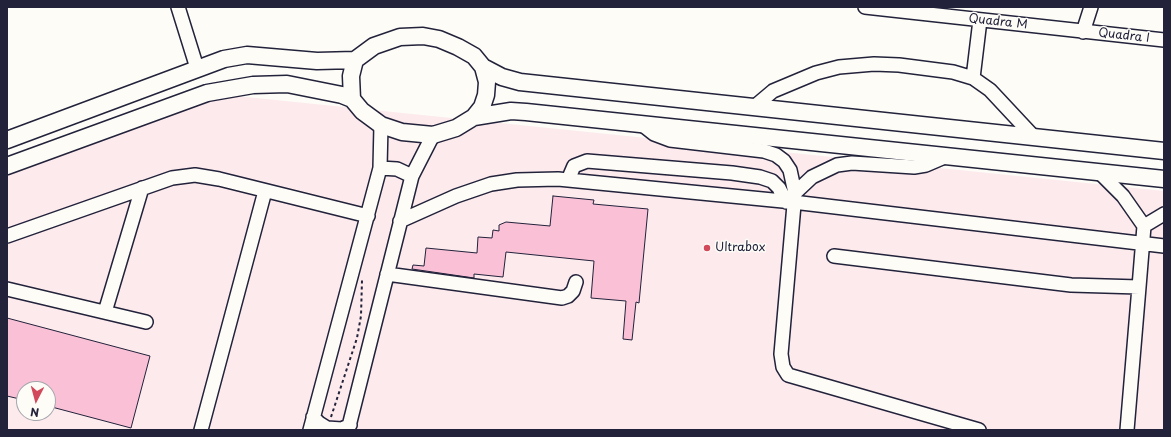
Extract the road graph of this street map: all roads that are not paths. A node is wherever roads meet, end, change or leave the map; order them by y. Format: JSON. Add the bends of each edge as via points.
{"nodes":[{"id":1,"x":178,"y":7,"type":"edge"},
{"id":2,"x":865,"y":7,"type":"edge"},
{"id":3,"x":1091,"y":7,"type":"edge"},
{"id":4,"x":980,"y":20,"type":"junction"},
{"id":5,"x":1083,"y":32,"type":"junction"},
{"id":6,"x":1164,"y":40,"type":"edge"},
{"id":7,"x":355,"y":60,"type":"junction"},
{"id":8,"x":483,"y":67,"type":"junction"},
{"id":9,"x":197,"y":68,"type":"junction"},
{"id":10,"x":973,"y":78,"type":"junction"},
{"id":11,"x":352,"y":98,"type":"junction"},
{"id":12,"x":754,"y":107,"type":"junction"},
{"id":13,"x":474,"y":117,"type":"junction"},
{"id":14,"x":640,"y":123,"type":"junction"},
{"id":15,"x":381,"y":125,"type":"junction"},
{"id":16,"x":432,"y":135,"type":"junction"},
{"id":17,"x":1033,"y":136,"type":"junction"},
{"id":18,"x":12,"y":138,"type":"edge"},
{"id":19,"x":1164,"y":151,"type":"edge"},
{"id":20,"x":947,"y":156,"type":"junction"},
{"id":21,"x":25,"y":160,"type":"junction"},
{"id":22,"x":7,"y":166,"type":"edge"},
{"id":23,"x":380,"y":168,"type":"junction"},
{"id":24,"x":1099,"y":172,"type":"junction"},
{"id":25,"x":412,"y":176,"type":"junction"},
{"id":26,"x":1164,"y":179,"type":"edge"},
{"id":27,"x":568,"y":180,"type":"junction"},
{"id":28,"x":142,"y":188,"type":"junction"},
{"id":29,"x":265,"y":191,"type":"junction"},
{"id":30,"x":791,"y":199,"type":"junction"},
{"id":31,"x":1164,"y":214,"type":"edge"},
{"id":32,"x":368,"y":216,"type":"junction"},
{"id":33,"x":400,"y":221,"type":"junction"},
{"id":34,"x":1144,"y":226,"type":"junction"},
{"id":35,"x":7,"y":236,"type":"edge"},
{"id":36,"x":1144,"y":244,"type":"junction"},
{"id":37,"x":1164,"y":246,"type":"edge"},
{"id":38,"x":834,"y":256,"type":"dead end"},
{"id":39,"x":387,"y":274,"type":"junction"},
{"id":40,"x":576,"y":282,"type":"dead end"},
{"id":41,"x":1139,"y":287,"type":"junction"},
{"id":42,"x":7,"y":289,"type":"edge"},
{"id":43,"x":105,"y":312,"type":"junction"},
{"id":44,"x":146,"y":322,"type":"dead end"},
{"id":45,"x":313,"y":416,"type":"junction"},
{"id":46,"x":349,"y":428,"type":"edge"},
{"id":47,"x":201,"y":430,"type":"edge"},
{"id":48,"x":310,"y":430,"type":"edge"},
{"id":49,"x":979,"y":430,"type":"edge"},
{"id":50,"x":1127,"y":430,"type":"edge"}],
"edges":[{"from":1,"to":9,"type":"street"},
{"from":2,"to":4,"type":"street","name":"Quadra M"},
{"from":3,"to":5,"type":"street"},
{"from":4,"to":5,"type":"street","name":"Quadra M"},
{"from":4,"to":10,"type":"street"},
{"from":5,"to":6,"type":"street","name":"Quadra I"},
{"from":7,"to":8,"type":"main road","via":[[374,46],[400,37],[422,36],[439,39],[458,47],[474,56]]},
{"from":7,"to":9,"type":"main road","via":[[317,61],[247,56],[224,59]]},
{"from":7,"to":11,"type":"main road","via":[[351,76]]},
{"from":8,"to":12,"type":"main road","via":[[502,77],[520,82]]},
{"from":8,"to":13,"type":"main road","via":[[487,82],[486,95],[482,107]]},
{"from":9,"to":18,"type":"main road"},
{"from":10,"to":12,"type":"street","via":[[953,72],[899,65],[839,67],[794,80],[773,91]]},
{"from":10,"to":17,"type":"street","via":[[990,90]]},
{"from":11,"to":15,"type":"main road","via":[[362,111]]},
{"from":11,"to":21,"type":"main road","via":[[287,84],[253,85],[207,93]]},
{"from":12,"to":17,"type":"main road"},
{"from":13,"to":14,"type":"main road","via":[[511,111]]},
{"from":13,"to":16,"type":"main road","via":[[456,128]]},
{"from":14,"to":20,"type":"main road"},
{"from":14,"to":30,"type":"street","via":[[654,134],[670,140],[764,151],[776,155],[790,170]]},
{"from":15,"to":16,"type":"main road","via":[[402,132]]},
{"from":15,"to":23,"type":"street"},
{"from":16,"to":25,"type":"street"},
{"from":17,"to":19,"type":"main road"},
{"from":18,"to":21,"type":"main road","via":[[12,152]]},
{"from":20,"to":24,"type":"main road"},
{"from":20,"to":30,"type":"street","via":[[914,167],[852,163],[837,165],[812,177]]},
{"from":21,"to":22,"type":"main road"},
{"from":23,"to":25,"type":"street","via":[[397,169]]},
{"from":23,"to":32,"type":"street"},
{"from":24,"to":26,"type":"main road"},
{"from":24,"to":34,"type":"street","via":[[1123,196]]},
{"from":25,"to":33,"type":"street"},
{"from":27,"to":30,"type":"street"},
{"from":27,"to":30,"type":"street","via":[[574,166],[587,161],[732,173],[772,181]]},
{"from":27,"to":33,"type":"street","via":[[517,180],[491,184],[456,196]]},
{"from":28,"to":29,"type":"street","via":[[172,178],[195,176],[219,179]]},
{"from":28,"to":35,"type":"street"},
{"from":28,"to":43,"type":"street"},
{"from":29,"to":32,"type":"street"},
{"from":29,"to":47,"type":"street"},
{"from":30,"to":36,"type":"street"},
{"from":30,"to":49,"type":"street","via":[[781,354],[783,367],[788,376]]},
{"from":31,"to":34,"type":"street"},
{"from":32,"to":45,"type":"street"},
{"from":33,"to":39,"type":"street"},
{"from":34,"to":36,"type":"street"},
{"from":36,"to":37,"type":"street"},
{"from":36,"to":41,"type":"street"},
{"from":38,"to":41,"type":"street","via":[[1071,285]]},
{"from":39,"to":40,"type":"street","via":[[562,298],[573,291]]},
{"from":39,"to":46,"type":"street"},
{"from":41,"to":50,"type":"street"},
{"from":42,"to":43,"type":"street"},
{"from":43,"to":44,"type":"street"},
{"from":45,"to":46,"type":"street","via":[[327,428]]},
{"from":45,"to":48,"type":"street"}]}
